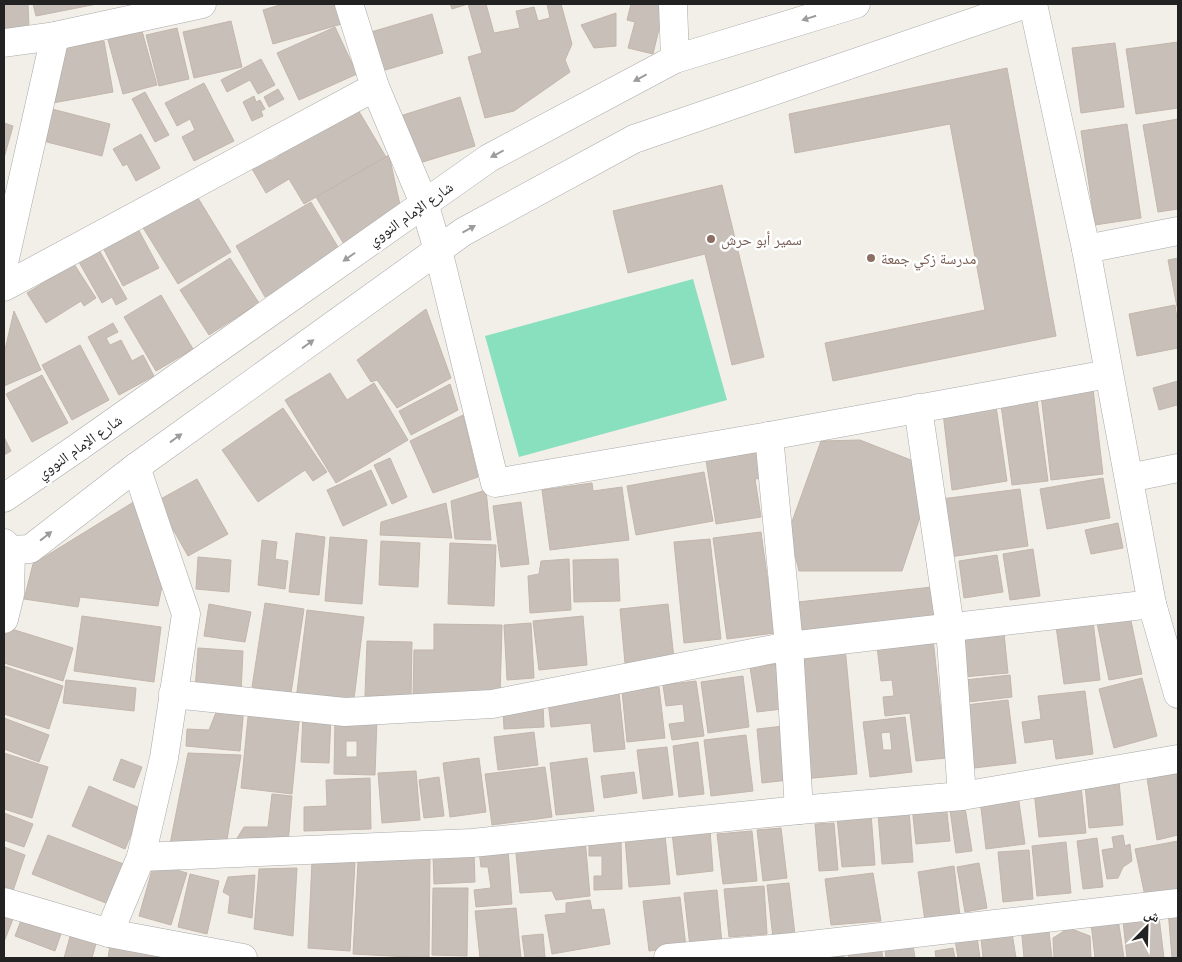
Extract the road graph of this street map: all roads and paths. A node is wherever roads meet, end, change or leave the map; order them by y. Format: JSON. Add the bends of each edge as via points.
{"nodes":[{"id":1,"x":202,"y":4,"type":"edge"},
{"id":2,"x":349,"y":4,"type":"edge"},
{"id":3,"x":673,"y":4,"type":"edge"},
{"id":4,"x":856,"y":4,"type":"edge"},
{"id":5,"x":1026,"y":4,"type":"edge"},
{"id":6,"x":1033,"y":4,"type":"edge"},
{"id":7,"x":55,"y":36,"type":"junction"},
{"id":8,"x":4,"y":43,"type":"edge"},
{"id":9,"x":675,"y":60,"type":"junction"},
{"id":10,"x":375,"y":87,"type":"junction"},
{"id":11,"x":424,"y":203,"type":"junction"},
{"id":12,"x":1178,"y":231,"type":"edge"},
{"id":13,"x":1086,"y":249,"type":"junction"},
{"id":14,"x":438,"y":250,"type":"junction"},
{"id":15,"x":4,"y":263,"type":"edge"},
{"id":16,"x":4,"y":287,"type":"edge"},
{"id":17,"x":1108,"y":374,"type":"junction"},
{"id":18,"x":918,"y":408,"type":"junction"},
{"id":19,"x":769,"y":436,"type":"junction"},
{"id":20,"x":136,"y":467,"type":"junction"},
{"id":21,"x":1178,"y":468,"type":"edge"},
{"id":22,"x":1129,"y":478,"type":"junction"},
{"id":23,"x":4,"y":498,"type":"edge"},
{"id":24,"x":8,"y":546,"type":"edge"},
{"id":25,"x":1152,"y":604,"type":"junction"},
{"id":26,"x":4,"y":619,"type":"edge"},
{"id":27,"x":950,"y":627,"type":"junction"},
{"id":28,"x":789,"y":646,"type":"junction"},
{"id":29,"x":173,"y":694,"type":"junction"},
{"id":30,"x":1178,"y":694,"type":"edge"},
{"id":31,"x":1178,"y":759,"type":"edge"},
{"id":32,"x":962,"y":796,"type":"junction"},
{"id":33,"x":800,"y":810,"type":"junction"},
{"id":34,"x":141,"y":857,"type":"junction"},
{"id":35,"x":4,"y":902,"type":"edge"},
{"id":36,"x":1178,"y":903,"type":"edge"},
{"id":37,"x":109,"y":933,"type":"junction"},
{"id":38,"x":794,"y":952,"type":"edge"},
{"id":39,"x":243,"y":958,"type":"edge"},
{"id":40,"x":668,"y":958,"type":"edge"}],
"edges":[{"from":1,"to":7,"type":"street"},
{"from":2,"to":10,"type":"street"},
{"from":3,"to":9,"type":"street"},
{"from":4,"to":9,"type":"street","name":"شارع الإمام النووي","one_way":true},
{"from":14,"to":5,"type":"street","one_way":true,"via":[[463,232],[634,139]]},
{"from":6,"to":13,"type":"street"},
{"from":7,"to":8,"type":"street"},
{"from":7,"to":15,"type":"street"},
{"from":9,"to":11,"type":"street","name":"شارع الإمام النووي","one_way":true,"via":[[490,158]]},
{"from":10,"to":11,"type":"street"},
{"from":10,"to":16,"type":"street"},
{"from":11,"to":14,"type":"street"},
{"from":11,"to":23,"type":"street","name":"شارع الإمام النووي","one_way":true},
{"from":12,"to":13,"type":"street"},
{"from":13,"to":17,"type":"street"},
{"from":14,"to":19,"type":"street","via":[[494,483]]},
{"from":20,"to":14,"type":"street","one_way":true},
{"from":17,"to":18,"type":"street"},
{"from":17,"to":22,"type":"street"},
{"from":18,"to":19,"type":"street"},
{"from":18,"to":27,"type":"street"},
{"from":19,"to":28,"type":"street"},
{"from":24,"to":20,"type":"street","one_way":true,"via":[[30,549]]},
{"from":20,"to":29,"type":"street","via":[[186,614]]},
{"from":21,"to":22,"type":"street"},
{"from":22,"to":25,"type":"street"},
{"from":24,"to":26,"type":"street","via":[[10,594]]},
{"from":25,"to":27,"type":"street"},
{"from":25,"to":30,"type":"street"},
{"from":27,"to":28,"type":"street"},
{"from":27,"to":32,"type":"street"},
{"from":28,"to":29,"type":"street","via":[[492,704],[345,712]]},
{"from":28,"to":33,"type":"street"},
{"from":29,"to":34,"type":"street","via":[[164,758]]},
{"from":31,"to":32,"type":"street"},
{"from":32,"to":33,"type":"street"},
{"from":33,"to":34,"type":"street","via":[[472,843]]},
{"from":34,"to":37,"type":"street"},
{"from":35,"to":37,"type":"street"},
{"from":36,"to":38,"type":"street"},
{"from":37,"to":39,"type":"street"},
{"from":38,"to":40,"type":"street"}]}
